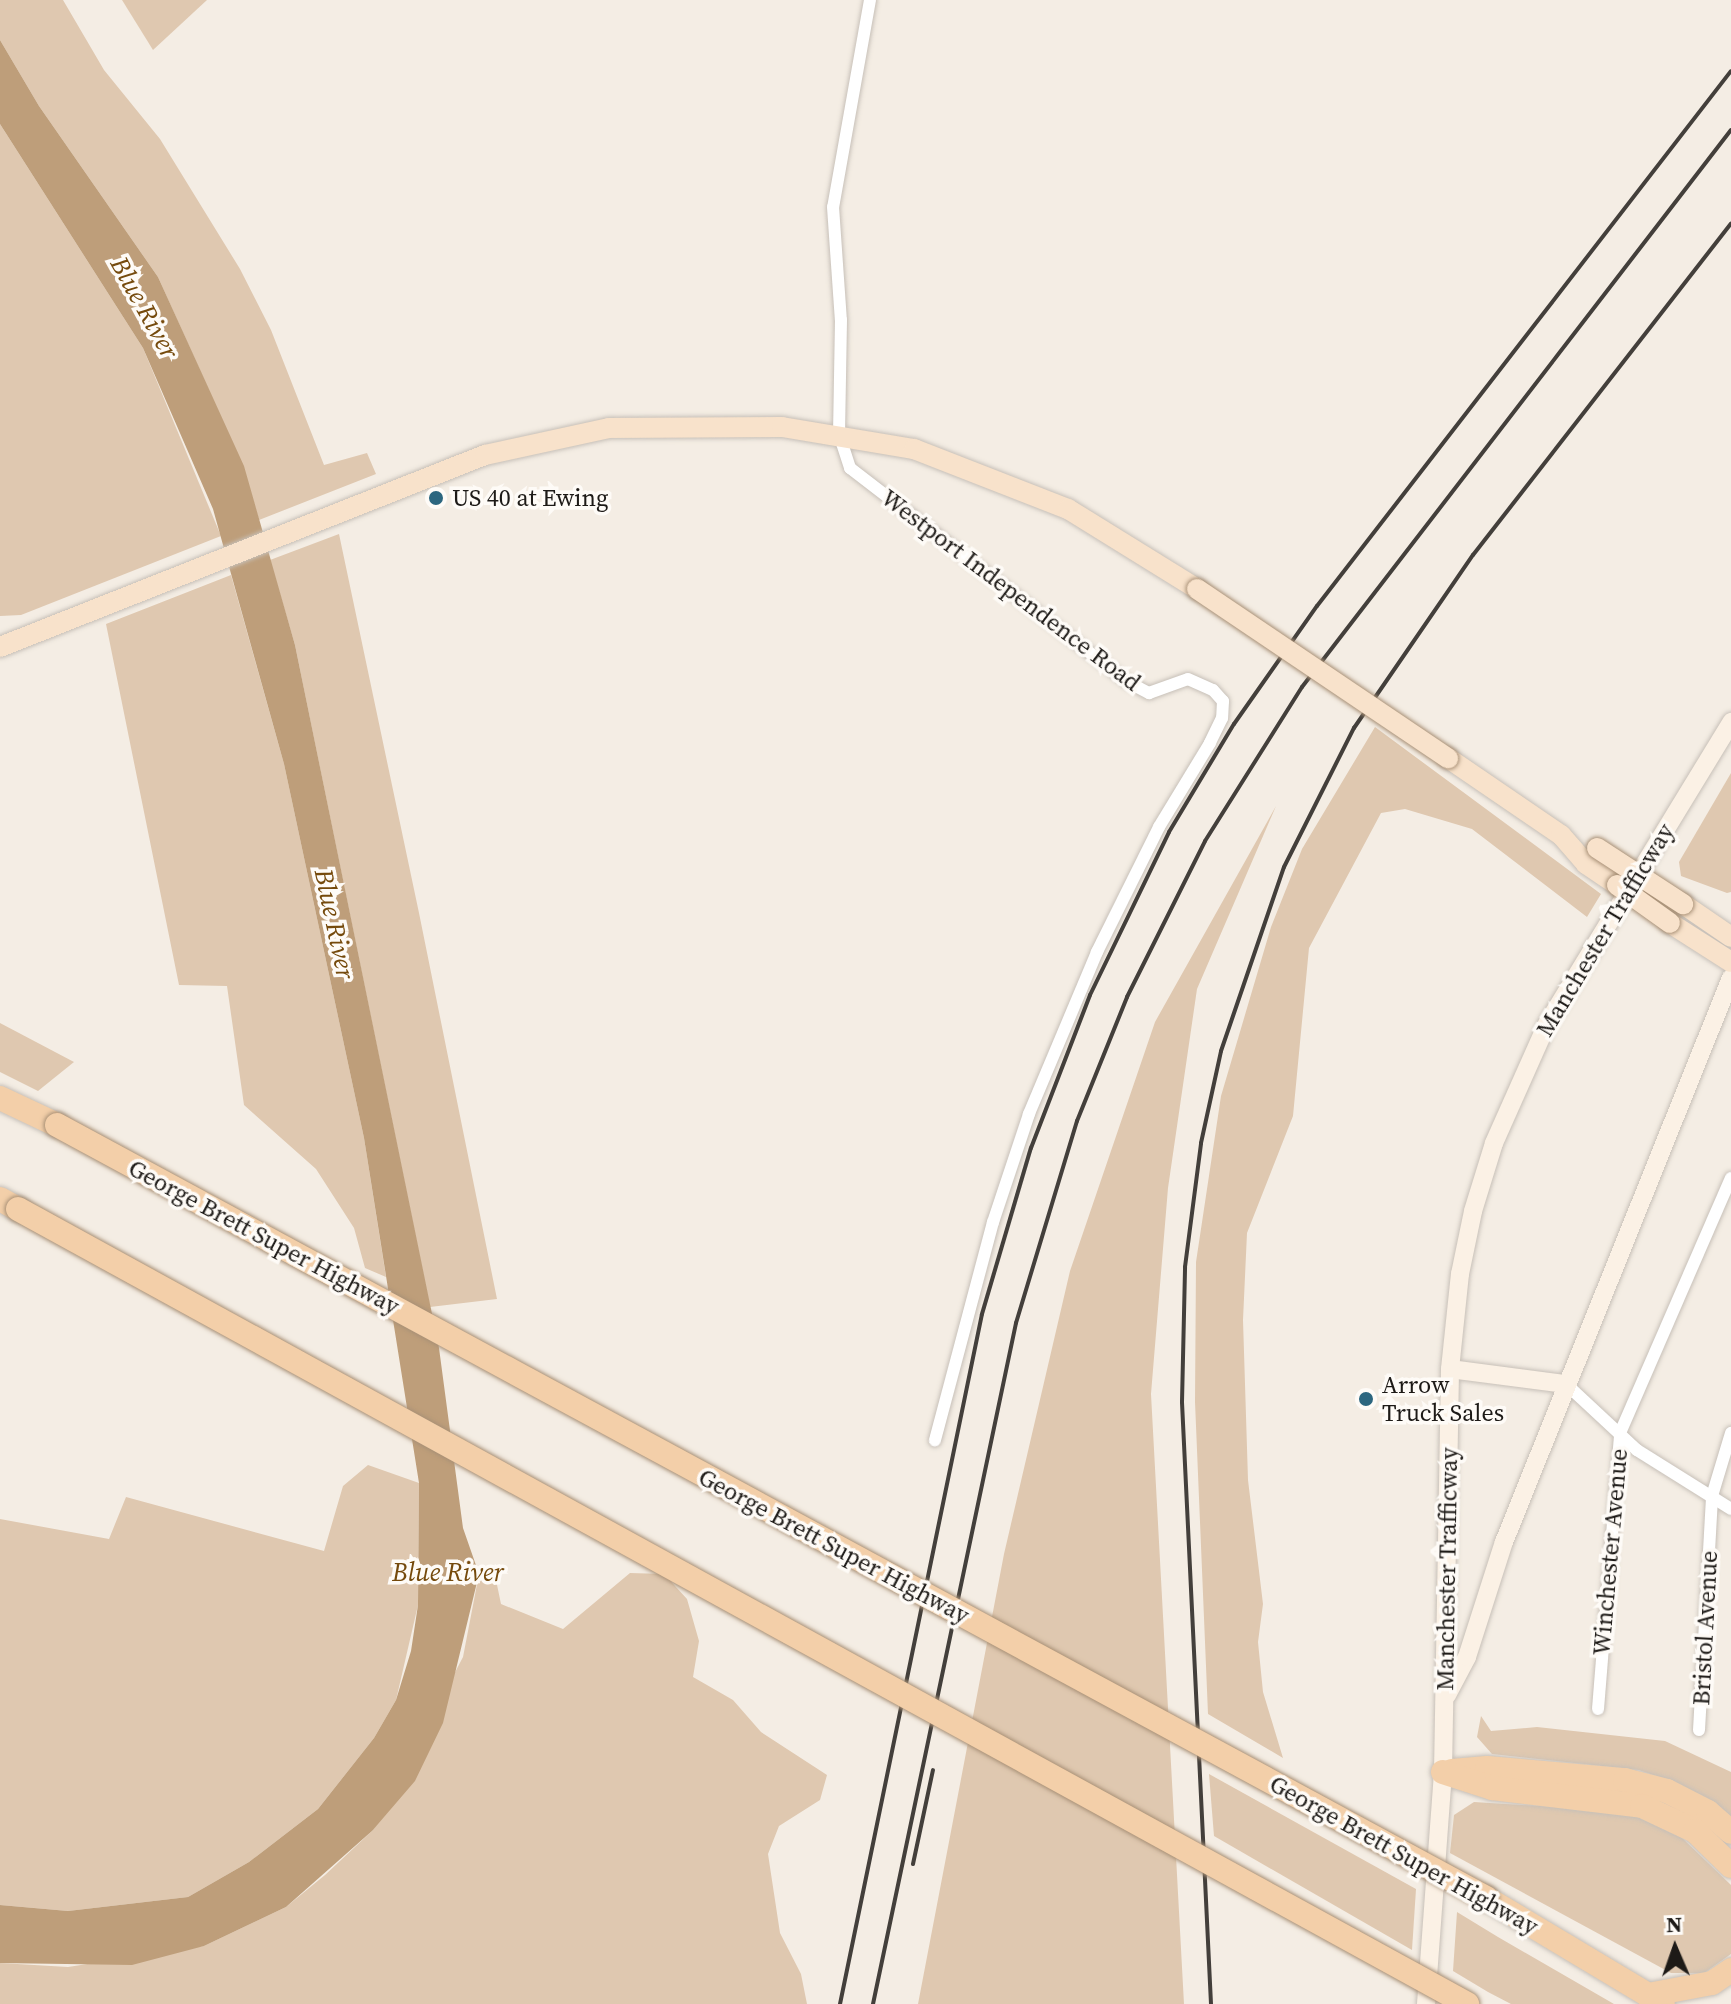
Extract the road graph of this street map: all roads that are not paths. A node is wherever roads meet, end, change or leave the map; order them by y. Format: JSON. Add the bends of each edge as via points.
{"nodes":[{"id":1,"x":870,"y":0,"type":"edge"},
{"id":2,"x":839,"y":434,"type":"junction"},
{"id":3,"x":0,"y":647,"type":"edge"},
{"id":4,"x":1731,"y":722,"type":"edge"},
{"id":5,"x":1591,"y":856,"type":"junction"},
{"id":6,"x":1731,"y":937,"type":"edge"},
{"id":7,"x":1731,"y":962,"type":"edge"},
{"id":8,"x":1731,"y":978,"type":"edge"},
{"id":9,"x":0,"y":1098,"type":"edge"},
{"id":10,"x":1731,"y":1178,"type":"edge"},
{"id":11,"x":9,"y":1204,"type":"edge"},
{"id":12,"x":1450,"y":1369,"type":"junction"},
{"id":13,"x":1566,"y":1384,"type":"junction"},
{"id":14,"x":1620,"y":1433,"type":"junction"},
{"id":15,"x":1731,"y":1433,"type":"edge"},
{"id":16,"x":935,"y":1440,"type":"dead end"},
{"id":17,"x":1712,"y":1496,"type":"junction"},
{"id":18,"x":1731,"y":1509,"type":"edge"},
{"id":19,"x":1445,"y":1697,"type":"junction"},
{"id":20,"x":1598,"y":1709,"type":"dead end"},
{"id":21,"x":1699,"y":1730,"type":"dead end"},
{"id":22,"x":1443,"y":1772,"type":"junction"},
{"id":23,"x":1731,"y":1832,"type":"edge"},
{"id":24,"x":1731,"y":1866,"type":"edge"},
{"id":25,"x":1731,"y":1970,"type":"edge"},
{"id":26,"x":1655,"y":2000,"type":"edge"},
{"id":27,"x":1426,"y":2004,"type":"edge"},
{"id":28,"x":1467,"y":2004,"type":"edge"}],
"edges":[{"from":1,"to":2,"type":"street","via":[[833,207],[841,320]]},
{"from":2,"to":3,"type":"main road","via":[[724,424],[609,428],[485,455]]},
{"from":2,"to":5,"type":"main road","bridge":true,"via":[[914,449],[1068,509],[1197,589]]},
{"from":2,"to":16,"type":"street","name":"Westport Independence Road","via":[[850,468],[1128,682],[1149,693],[1188,679],[1223,701],[1222,718],[1210,743],[1159,827],[1097,952],[1029,1114],[993,1222]]},
{"from":4,"to":12,"type":"main road","name":"Manchester Trafficway","via":[[1575,975],[1518,1085],[1473,1211],[1457,1289]]},
{"from":5,"to":6,"type":"main road","bridge":true,"via":[[1683,904]]},
{"from":5,"to":7,"type":"main road","bridge":true,"via":[[1670,923]]},
{"from":8,"to":13,"type":"main road"},
{"from":9,"to":26,"type":"highway","name":"George Brett Super Highway","bridge":true,"via":[[1486,1898]]},
{"from":10,"to":14,"type":"street","name":"Winchester Avenue"},
{"from":11,"to":28,"type":"highway","bridge":true},
{"from":12,"to":13,"type":"main road"},
{"from":12,"to":19,"type":"main road","name":"Manchester Trafficway"},
{"from":13,"to":14,"type":"street"},
{"from":13,"to":19,"type":"main road","via":[[1504,1542],[1467,1657]]},
{"from":14,"to":17,"type":"street","via":[[1637,1450]]},
{"from":14,"to":20,"type":"street","name":"Winchester Avenue"},
{"from":15,"to":17,"type":"street","name":"Bristol Avenue"},
{"from":17,"to":18,"type":"street"},
{"from":17,"to":21,"type":"street","name":"Bristol Avenue"},
{"from":19,"to":22,"type":"main road","name":"Manchester Trafficway"},
{"from":22,"to":23,"type":"highway","via":[[1487,1768],[1625,1780],[1667,1791],[1708,1812]]},
{"from":22,"to":24,"type":"highway","via":[[1492,1788],[1642,1806],[1695,1831]]},
{"from":22,"to":27,"type":"main road","name":"Manchester Trafficway"},
{"from":25,"to":26,"type":"highway","via":[[1712,1983]]}]}
